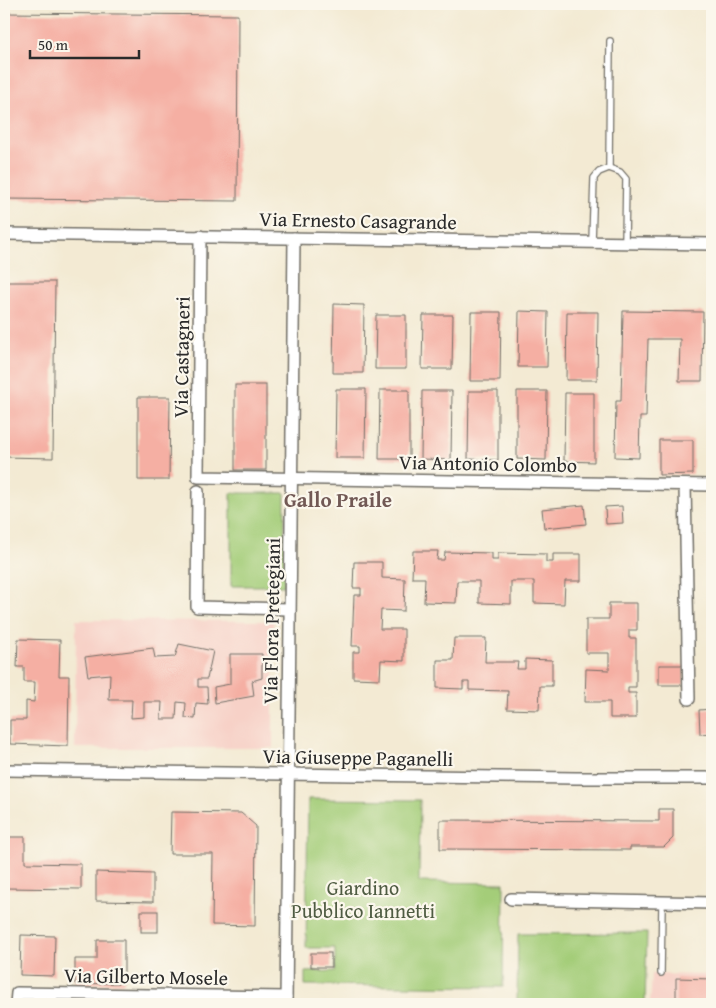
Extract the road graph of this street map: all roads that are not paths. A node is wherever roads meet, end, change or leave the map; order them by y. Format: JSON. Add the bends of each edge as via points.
{"nodes":[{"id":1,"x":610,"y":41,"type":"dead end"},
{"id":2,"x":609,"y":168,"type":"junction"},
{"id":3,"x":4,"y":234,"type":"edge"},
{"id":4,"x":200,"y":236,"type":"junction"},
{"id":5,"x":294,"y":238,"type":"junction"},
{"id":6,"x":592,"y":242,"type":"junction"},
{"id":7,"x":626,"y":243,"type":"junction"},
{"id":8,"x":712,"y":244,"type":"edge"},
{"id":9,"x":198,"y":477,"type":"joint"},
{"id":10,"x":291,"y":479,"type":"junction"},
{"id":11,"x":685,"y":485,"type":"junction"},
{"id":12,"x":712,"y":485,"type":"edge"},
{"id":13,"x":198,"y":491,"type":"dead end"},
{"id":14,"x":290,"y":609,"type":"junction"},
{"id":15,"x":689,"y":699,"type":"dead end"},
{"id":16,"x":4,"y":770,"type":"edge"},
{"id":17,"x":289,"y":775,"type":"junction"},
{"id":18,"x":712,"y":778,"type":"edge"},
{"id":19,"x":511,"y":899,"type":"dead end"},
{"id":20,"x":662,"y":903,"type":"junction"},
{"id":21,"x":712,"y":904,"type":"edge"},
{"id":22,"x":661,"y":972,"type":"dead end"},
{"id":23,"x":286,"y":1000,"type":"edge"},
{"id":24,"x":16,"y":1004,"type":"edge"}],
"edges":[{"from":1,"to":2,"type":"lane"},
{"from":2,"to":6,"type":"lane","via":[[594,178]]},
{"from":2,"to":7,"type":"lane","via":[[620,172],[626,179]]},
{"from":3,"to":4,"type":"street","name":"Via Ernesto Casagrande"},
{"from":4,"to":5,"type":"street","name":"Via Ernesto Casagrande"},
{"from":4,"to":9,"type":"street","name":"Via Castagneri"},
{"from":5,"to":6,"type":"street","name":"Via Ernesto Casagrande"},
{"from":5,"to":10,"type":"street","name":"Via Flora Pretegiani"},
{"from":6,"to":7,"type":"street","name":"Via Ernesto Casagrande"},
{"from":7,"to":8,"type":"street","name":"Via Ernesto Casagrande"},
{"from":9,"to":10,"type":"street","name":"Via Antonio Colombo"},
{"from":10,"to":11,"type":"street","name":"Via Antonio Colombo"},
{"from":10,"to":14,"type":"street","name":"Via Flora Pretegiani"},
{"from":11,"to":12,"type":"street","name":"Via Antonio Colombo"},
{"from":11,"to":15,"type":"street"},
{"from":13,"to":14,"type":"street","via":[[197,607]]},
{"from":14,"to":17,"type":"street","name":"Via Flora Pretegiani"},
{"from":16,"to":17,"type":"street","name":"Via Giuseppe Paganelli"},
{"from":17,"to":18,"type":"street","name":"Via Giuseppe Paganelli"},
{"from":17,"to":23,"type":"street","name":"Via Flora Pretegiani"},
{"from":19,"to":20,"type":"street"},
{"from":20,"to":21,"type":"street"},
{"from":20,"to":22,"type":"lane"},
{"from":23,"to":24,"type":"street","name":"Via Gilberto Mosele","via":[[17,993]]}]}
